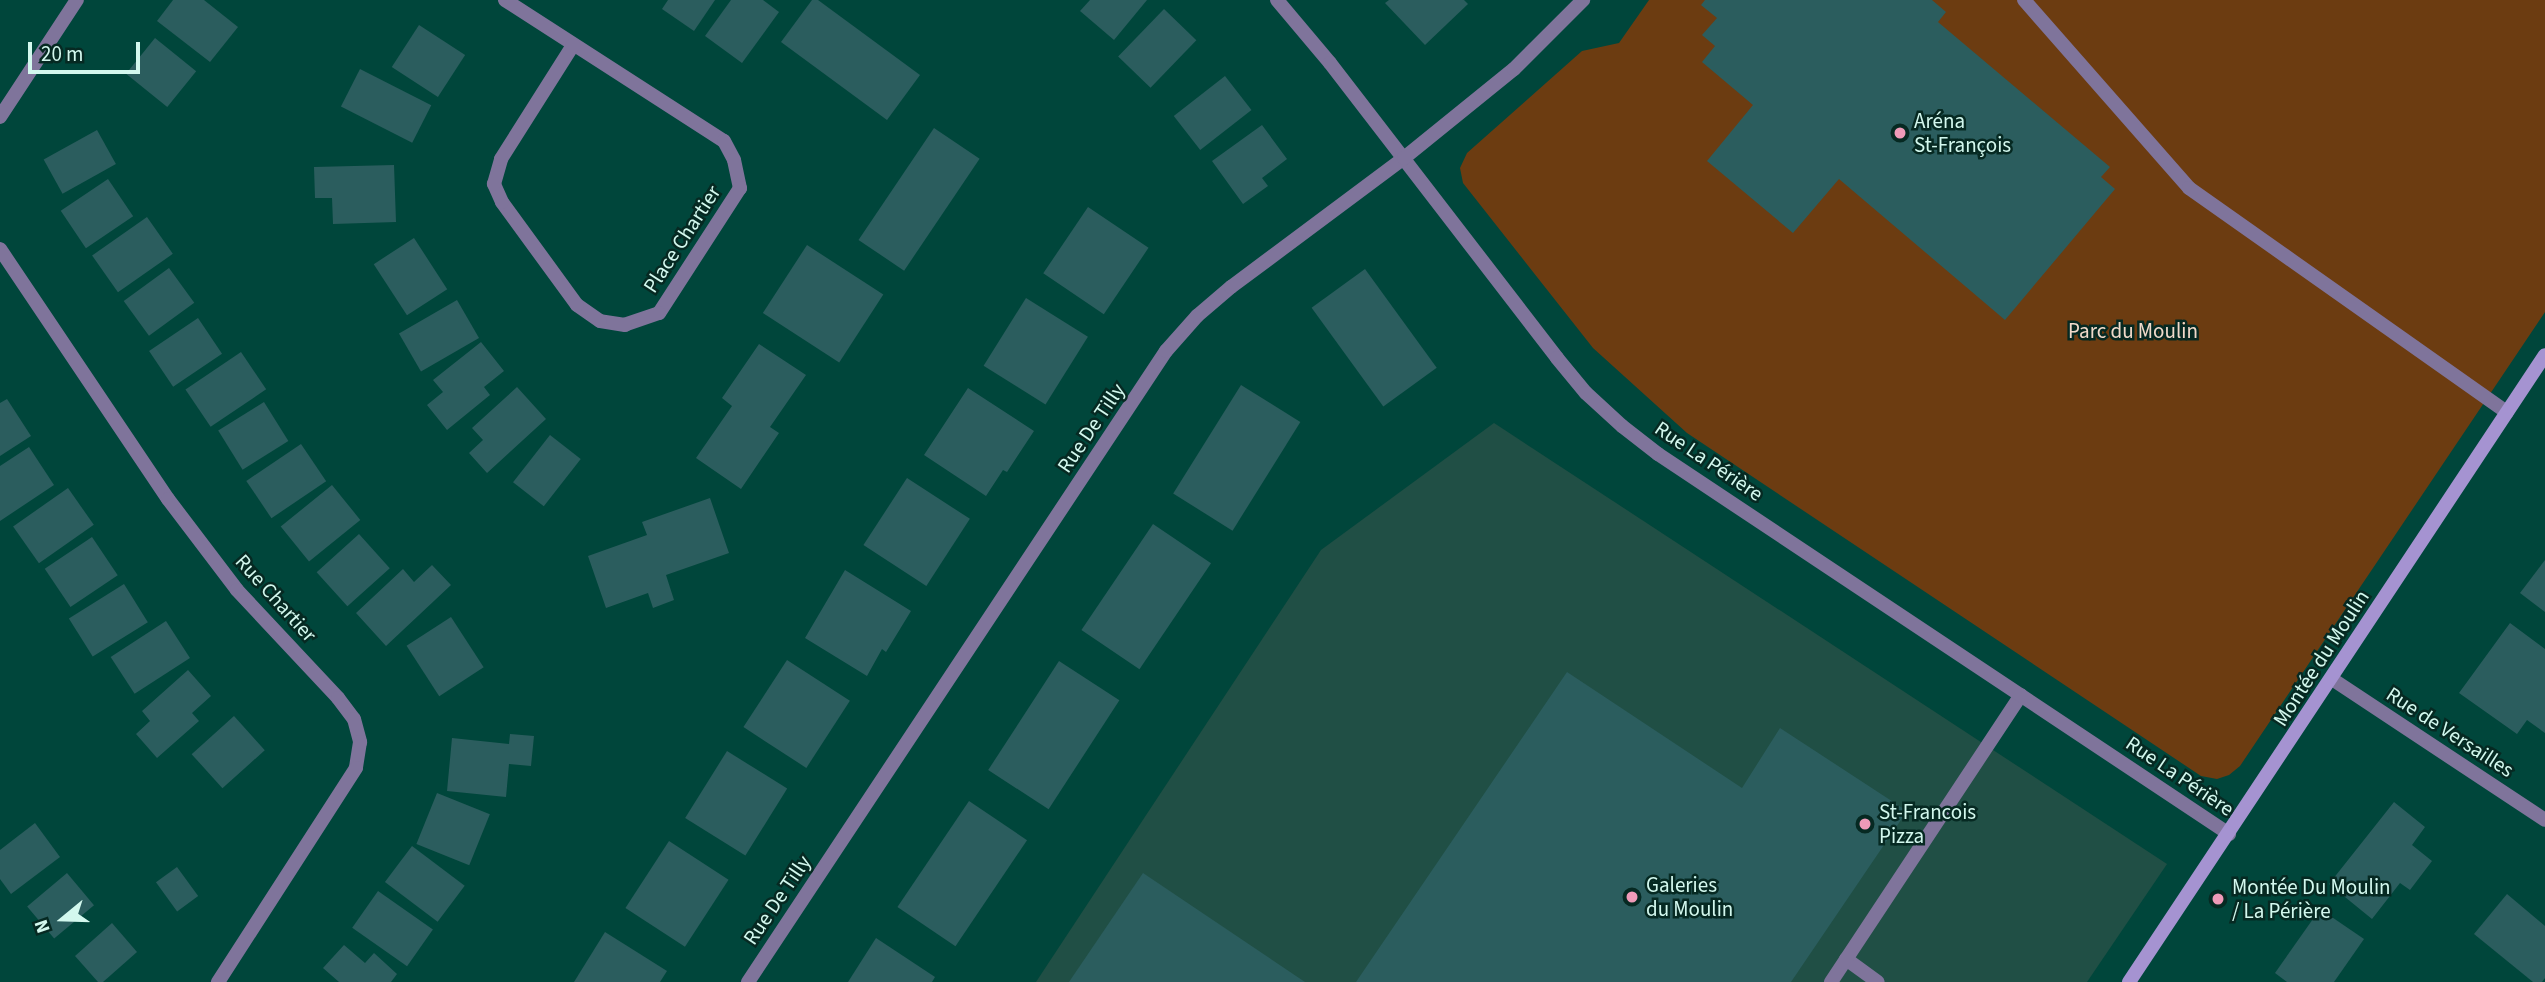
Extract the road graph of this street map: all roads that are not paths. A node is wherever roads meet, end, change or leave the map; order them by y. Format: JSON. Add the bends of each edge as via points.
{"nodes":[{"id":1,"x":77,"y":0,"type":"edge"},
{"id":2,"x":505,"y":0,"type":"edge"},
{"id":3,"x":1277,"y":0,"type":"edge"},
{"id":4,"x":1583,"y":0,"type":"edge"},
{"id":5,"x":2024,"y":0,"type":"edge"},
{"id":6,"x":573,"y":45,"type":"junction"},
{"id":7,"x":0,"y":117,"type":"edge"},
{"id":8,"x":1404,"y":158,"type":"junction"},
{"id":9,"x":0,"y":249,"type":"edge"},
{"id":10,"x":2545,"y":355,"type":"edge"},
{"id":11,"x":2507,"y":412,"type":"junction"},
{"id":12,"x":2332,"y":679,"type":"junction"},
{"id":13,"x":2021,"y":695,"type":"junction"},
{"id":14,"x":2545,"y":820,"type":"edge"},
{"id":15,"x":2229,"y":834,"type":"junction"},
{"id":16,"x":1846,"y":959,"type":"junction"},
{"id":17,"x":218,"y":982,"type":"edge"},
{"id":18,"x":748,"y":982,"type":"edge"},
{"id":19,"x":1831,"y":982,"type":"edge"},
{"id":20,"x":1878,"y":982,"type":"edge"},
{"id":21,"x":2129,"y":982,"type":"edge"}],
"edges":[{"from":1,"to":7,"type":"street"},
{"from":2,"to":6,"type":"street","name":"Place Chartier"},
{"from":3,"to":8,"type":"street","name":"Rue La Périère"},
{"from":4,"to":8,"type":"street","name":"Rue De Tilly","via":[[1514,69]]},
{"from":5,"to":11,"type":"street","via":[[2189,188]]},
{"from":6,"to":6,"type":"street","name":"Place Chartier","via":[[501,159],[495,184],[502,202],[577,304],[600,321],[625,325],[659,313],[740,188],[724,141]]},
{"from":8,"to":13,"type":"street","name":"Rue La Périère","via":[[1557,358],[1622,426]]},
{"from":8,"to":18,"type":"street","name":"Rue De Tilly","via":[[1231,287],[1166,351]]},
{"from":9,"to":17,"type":"street","name":"Rue Chartier","via":[[168,499],[237,590],[354,719],[360,742],[356,768]]},
{"from":10,"to":11,"type":"street","name":"Montée du Moulin"},
{"from":11,"to":12,"type":"street","name":"Montée du Moulin"},
{"from":12,"to":14,"type":"street","name":"Rue de Versailles"},
{"from":12,"to":15,"type":"street","name":"Montée du Moulin"},
{"from":13,"to":15,"type":"street","name":"Rue La Périère"},
{"from":13,"to":16,"type":"street"},
{"from":15,"to":21,"type":"street","name":"Montée du Moulin"},
{"from":16,"to":19,"type":"street"},
{"from":16,"to":20,"type":"street"}]}
